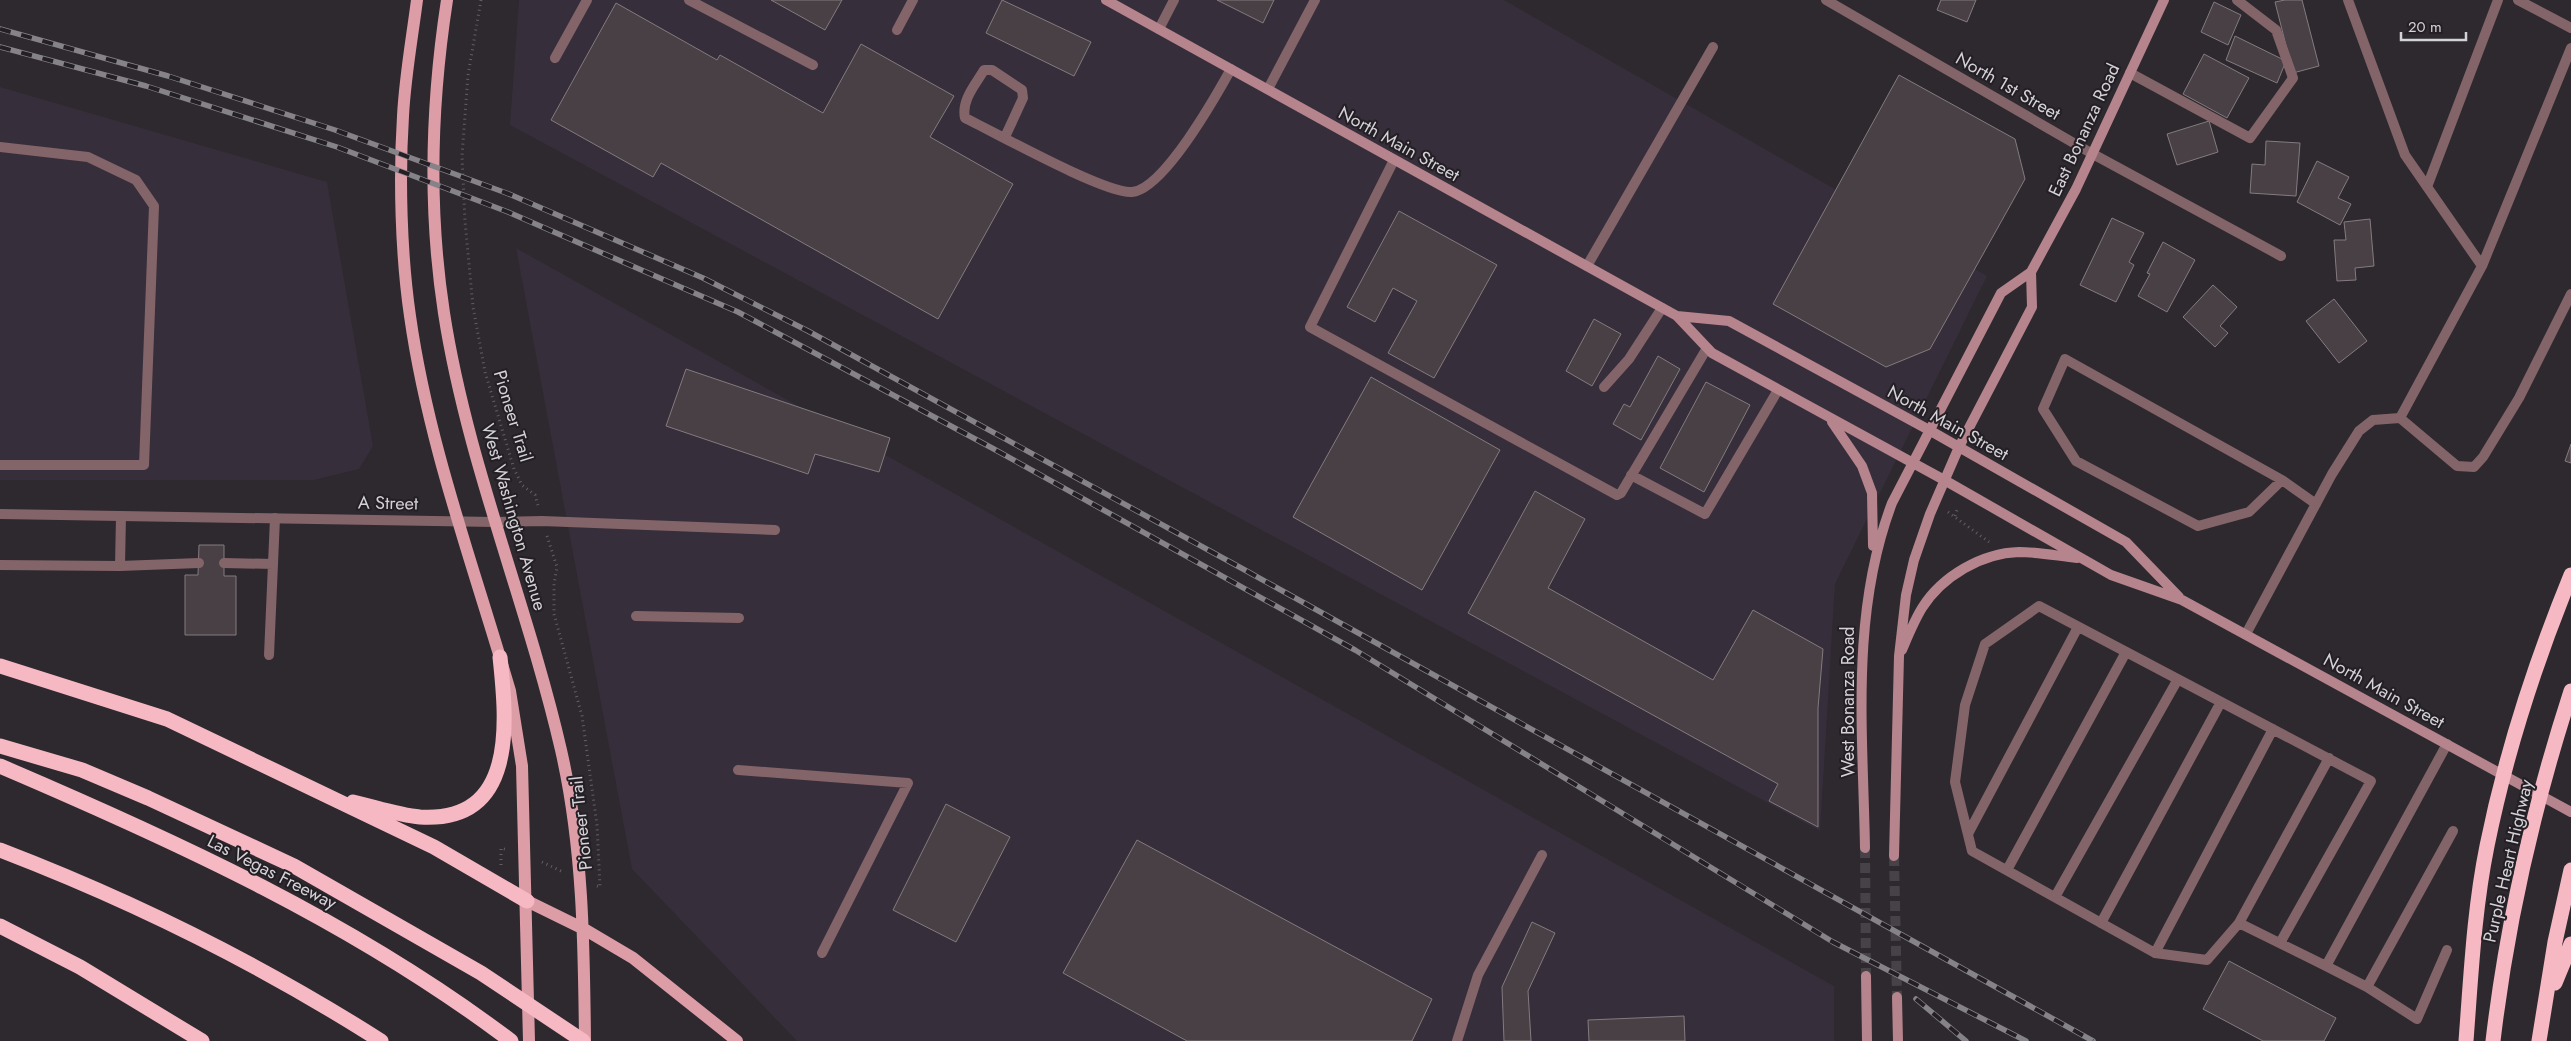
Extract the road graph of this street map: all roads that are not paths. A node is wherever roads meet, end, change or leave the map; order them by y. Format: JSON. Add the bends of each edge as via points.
{"nodes":[{"id":1,"x":417,"y":0,"type":"edge"},
{"id":2,"x":448,"y":0,"type":"edge"},
{"id":3,"x":586,"y":0,"type":"edge"},
{"id":4,"x":690,"y":0,"type":"edge"},
{"id":5,"x":913,"y":0,"type":"edge"},
{"id":6,"x":1108,"y":0,"type":"edge"},
{"id":7,"x":1174,"y":0,"type":"edge"},
{"id":8,"x":1315,"y":0,"type":"edge"},
{"id":9,"x":1826,"y":0,"type":"edge"},
{"id":10,"x":2164,"y":0,"type":"edge"},
{"id":11,"x":2237,"y":0,"type":"edge"},
{"id":12,"x":2348,"y":0,"type":"edge"},
{"id":13,"x":2498,"y":0,"type":"edge"},
{"id":14,"x":2518,"y":0,"type":"edge"},
{"id":15,"x":2571,"y":28,"type":"edge"},
{"id":16,"x":1159,"y":29,"type":"junction"},
{"id":17,"x":897,"y":30,"type":"dead end"},
{"id":18,"x":1713,"y":47,"type":"dead end"},
{"id":19,"x":2571,"y":48,"type":"edge"},
{"id":20,"x":555,"y":58,"type":"dead end"},
{"id":21,"x":813,"y":65,"type":"dead end"},
{"id":22,"x":1231,"y":69,"type":"junction"},
{"id":23,"x":2130,"y":73,"type":"junction"},
{"id":24,"x":1268,"y":89,"type":"junction"},
{"id":25,"x":1005,"y":137,"type":"junction"},
{"id":26,"x":0,"y":147,"type":"edge"},
{"id":27,"x":2091,"y":153,"type":"junction"},
{"id":28,"x":1394,"y":160,"type":"junction"},
{"id":29,"x":2427,"y":188,"type":"junction"},
{"id":30,"x":2280,"y":256,"type":"dead end"},
{"id":31,"x":1587,"y":266,"type":"junction"},
{"id":32,"x":2482,"y":266,"type":"junction"},
{"id":33,"x":2031,"y":272,"type":"junction"},
{"id":34,"x":2571,"y":294,"type":"edge"},
{"id":35,"x":1662,"y":308,"type":"junction"},
{"id":36,"x":1677,"y":316,"type":"junction"},
{"id":37,"x":1707,"y":348,"type":"junction"},
{"id":38,"x":1604,"y":388,"type":"dead end"},
{"id":39,"x":1778,"y":390,"type":"junction"},
{"id":40,"x":2400,"y":418,"type":"junction"},
{"id":41,"x":1830,"y":419,"type":"junction"},
{"id":42,"x":1929,"y":430,"type":"junction"},
{"id":43,"x":1920,"y":447,"type":"joint"},
{"id":44,"x":1959,"y":447,"type":"junction"},
{"id":45,"x":1911,"y":464,"type":"junction"},
{"id":46,"x":0,"y":465,"type":"edge"},
{"id":47,"x":1631,"y":475,"type":"junction"},
{"id":48,"x":2282,"y":480,"type":"junction"},
{"id":49,"x":1946,"y":481,"type":"junction"},
{"id":50,"x":2316,"y":504,"type":"junction"},
{"id":51,"x":0,"y":514,"type":"edge"},
{"id":52,"x":121,"y":516,"type":"junction"},
{"id":53,"x":275,"y":518,"type":"junction"},
{"id":54,"x":458,"y":520,"type":"junction"},
{"id":55,"x":494,"y":522,"type":"junction"},
{"id":56,"x":775,"y":530,"type":"dead end"},
{"id":57,"x":2080,"y":558,"type":"junction"},
{"id":58,"x":1874,"y":560,"type":"junction"},
{"id":59,"x":198,"y":563,"type":"dead end"},
{"id":60,"x":224,"y":563,"type":"dead end"},
{"id":61,"x":273,"y":564,"type":"junction"},
{"id":62,"x":0,"y":565,"type":"edge"},
{"id":63,"x":120,"y":566,"type":"junction"},
{"id":64,"x":2571,"y":575,"type":"edge"},
{"id":65,"x":2182,"y":600,"type":"junction"},
{"id":66,"x":636,"y":616,"type":"dead end"},
{"id":67,"x":739,"y":618,"type":"dead end"},
{"id":68,"x":2078,"y":627,"type":"junction"},
{"id":69,"x":2246,"y":634,"type":"junction"},
{"id":70,"x":2126,"y":652,"type":"junction"},
{"id":71,"x":269,"y":655,"type":"dead end"},
{"id":72,"x":1899,"y":656,"type":"junction"},
{"id":73,"x":500,"y":657,"type":"junction"},
{"id":74,"x":0,"y":666,"type":"edge"},
{"id":75,"x":2178,"y":679,"type":"junction"},
{"id":76,"x":2571,"y":692,"type":"edge"},
{"id":77,"x":2221,"y":702,"type":"junction"},
{"id":78,"x":2273,"y":729,"type":"junction"},
{"id":79,"x":2447,"y":744,"type":"junction"},
{"id":80,"x":0,"y":746,"type":"edge"},
{"id":81,"x":2329,"y":758,"type":"junction"},
{"id":82,"x":0,"y":766,"type":"edge"},
{"id":83,"x":738,"y":770,"type":"dead end"},
{"id":84,"x":327,"y":797,"type":"junction"},
{"id":85,"x":2571,"y":812,"type":"edge"},
{"id":86,"x":2453,"y":831,"type":"dead end"},
{"id":87,"x":1968,"y":834,"type":"junction"},
{"id":88,"x":1865,"y":848,"type":"tunnel mouth"},
{"id":89,"x":0,"y":850,"type":"edge"},
{"id":90,"x":1542,"y":855,"type":"dead end"},
{"id":91,"x":1894,"y":856,"type":"tunnel mouth"},
{"id":92,"x":2007,"y":870,"type":"junction"},
{"id":93,"x":2571,"y":870,"type":"edge"},
{"id":94,"x":2055,"y":897,"type":"junction"},
{"id":95,"x":527,"y":901,"type":"junction"},
{"id":96,"x":2101,"y":923,"type":"junction"},
{"id":97,"x":2239,"y":923,"type":"junction"},
{"id":98,"x":0,"y":926,"type":"edge"},
{"id":99,"x":584,"y":929,"type":"junction"},
{"id":100,"x":2280,"y":943,"type":"junction"},
{"id":101,"x":2571,"y":944,"type":"edge"},
{"id":102,"x":2447,"y":950,"type":"dead end"},
{"id":103,"x":822,"y":953,"type":"dead end"},
{"id":104,"x":2155,"y":953,"type":"junction"},
{"id":105,"x":2326,"y":966,"type":"junction"},
{"id":106,"x":1866,"y":976,"type":"tunnel mouth"},
{"id":107,"x":2367,"y":987,"type":"junction"},
{"id":108,"x":1897,"y":997,"type":"tunnel mouth"},
{"id":109,"x":2543,"y":1010,"type":"junction"},
{"id":110,"x":202,"y":1041,"type":"edge"},
{"id":111,"x":381,"y":1041,"type":"edge"},
{"id":112,"x":511,"y":1041,"type":"edge"},
{"id":113,"x":530,"y":1041,"type":"edge"},
{"id":114,"x":584,"y":1041,"type":"edge"},
{"id":115,"x":737,"y":1041,"type":"edge"},
{"id":116,"x":1457,"y":1041,"type":"edge"},
{"id":117,"x":1867,"y":1041,"type":"edge"},
{"id":118,"x":1898,"y":1041,"type":"edge"},
{"id":119,"x":2466,"y":1041,"type":"edge"},
{"id":120,"x":2493,"y":1041,"type":"edge"},
{"id":121,"x":2539,"y":1041,"type":"edge"}],
"edges":[{"from":1,"to":54,"type":"main road","via":[[403,117],[405,257],[419,369]]},
{"from":2,"to":55,"type":"main road","name":"West Washington Avenue","via":[[435,96],[436,246],[453,362]]},
{"from":3,"to":20,"type":"street"},
{"from":4,"to":21,"type":"street"},
{"from":5,"to":17,"type":"street"},
{"from":6,"to":16,"type":"main road","name":"North Main Street"},
{"from":7,"to":16,"type":"street"},
{"from":8,"to":24,"type":"street"},
{"from":9,"to":27,"type":"street","name":"North 1st Street"},
{"from":10,"to":23,"type":"main road","name":"East Bonanza Road"},
{"from":11,"to":23,"type":"street","via":[[2276,30],[2293,78],[2250,138]]},
{"from":12,"to":29,"type":"street","via":[[2405,155]]},
{"from":13,"to":29,"type":"street"},
{"from":14,"to":15,"type":"street"},
{"from":16,"to":22,"type":"main road","name":"North Main Street"},
{"from":18,"to":31,"type":"street"},
{"from":19,"to":32,"type":"street"},
{"from":22,"to":24,"type":"main road","name":"North Main Street"},
{"from":22,"to":25,"type":"street","via":[[1205,116],[1156,179],[1133,192],[1110,189]]},
{"from":23,"to":27,"type":"main road","name":"East Bonanza Road"},
{"from":24,"to":28,"type":"main road","name":"North Main Street"},
{"from":25,"to":25,"type":"street","via":[[965,118],[966,100],[984,70],[992,70],[1022,90],[1023,98]]},
{"from":26,"to":46,"type":"street","via":[[88,157],[136,180],[154,206],[144,465]]},
{"from":27,"to":30,"type":"street","name":"North 1st Street"},
{"from":27,"to":33,"type":"main road","name":"East Bonanza Road","via":[[2076,189]]},
{"from":28,"to":31,"type":"main road","name":"North Main Street"},
{"from":28,"to":47,"type":"street","via":[[1310,327],[1615,494],[1621,493]]},
{"from":29,"to":32,"type":"street"},
{"from":31,"to":35,"type":"main road","name":"North Main Street"},
{"from":32,"to":40,"type":"street"},
{"from":33,"to":42,"type":"main road","name":"East Bonanza Road","via":[[2001,293]]},
{"from":33,"to":44,"type":"main road","via":[[2032,307]]},
{"from":34,"to":40,"type":"street","via":[[2519,398],[2484,457],[2474,467],[2456,466]]},
{"from":35,"to":36,"type":"main road","name":"North Main Street"},
{"from":35,"to":38,"type":"street","via":[[1629,359]]},
{"from":36,"to":37,"type":"main road","name":"North Main Street"},
{"from":36,"to":42,"type":"main road","name":"North Main Street","via":[[1729,321]]},
{"from":37,"to":39,"type":"main road","name":"North Main Street"},
{"from":37,"to":47,"type":"street"},
{"from":39,"to":41,"type":"main road","name":"North Main Street"},
{"from":39,"to":47,"type":"street","via":[[1705,514]]},
{"from":40,"to":50,"type":"street","via":[[2372,420],[2359,431]]},
{"from":41,"to":45,"type":"main road","name":"North Main Street"},
{"from":41,"to":58,"type":"main road","via":[[1862,466],[1872,493]]},
{"from":42,"to":43,"type":"main road","name":"East Bonanza Road"},
{"from":42,"to":44,"type":"main road","name":"North Main Street"},
{"from":43,"to":45,"type":"main road","name":"West Bonanza Road"},
{"from":44,"to":49,"type":"main road"},
{"from":44,"to":65,"type":"main road","name":"North Main Street","via":[[2126,542]]},
{"from":45,"to":49,"type":"main road","name":"North Main Street"},
{"from":45,"to":58,"type":"main road","name":"West Bonanza Road","via":[[1892,503]]},
{"from":48,"to":48,"type":"street","via":[[2065,359],[2044,409],[2076,461],[2198,526],[2249,512]]},
{"from":48,"to":50,"type":"street"},
{"from":49,"to":57,"type":"main road","name":"North Main Street"},
{"from":49,"to":72,"type":"main road","via":[[1914,560],[1906,595]]},
{"from":50,"to":69,"type":"street"},
{"from":51,"to":52,"type":"street","name":"A Street"},
{"from":52,"to":53,"type":"street","name":"A Street"},
{"from":52,"to":63,"type":"street"},
{"from":53,"to":54,"type":"street","name":"A Street"},
{"from":53,"to":61,"type":"street"},
{"from":54,"to":55,"type":"street","name":"A Street"},
{"from":54,"to":73,"type":"main road"},
{"from":55,"to":56,"type":"street","name":"A Street"},
{"from":55,"to":99,"type":"main road","name":"West Washington Avenue","via":[[562,750],[575,827]]},
{"from":57,"to":65,"type":"main road","name":"North Main Street","via":[[2111,576]]},
{"from":57,"to":72,"type":"main road","via":[[2020,552],[1995,555],[1968,566],[1929,598]]},
{"from":58,"to":88,"type":"main road","name":"West Bonanza Road","via":[[1861,658]]},
{"from":59,"to":63,"type":"street"},
{"from":60,"to":61,"type":"street"},
{"from":61,"to":71,"type":"street"},
{"from":62,"to":63,"type":"street"},
{"from":64,"to":119,"type":"highway","via":[[2531,677],[2487,846]]},
{"from":65,"to":69,"type":"main road","name":"North Main Street"},
{"from":66,"to":67,"type":"street"},
{"from":68,"to":70,"type":"street"},
{"from":68,"to":87,"type":"street"},
{"from":68,"to":87,"type":"street","via":[[2039,606],[1985,644],[1965,705],[1956,782]]},
{"from":69,"to":79,"type":"main road","name":"North Main Street"},
{"from":70,"to":75,"type":"street"},
{"from":70,"to":92,"type":"street"},
{"from":72,"to":91,"type":"main road"},
{"from":73,"to":84,"type":"highway","via":[[506,710],[505,747],[486,793],[463,811],[445,816],[419,817]]},
{"from":73,"to":95,"type":"main road","via":[[510,691],[522,766]]},
{"from":74,"to":84,"type":"highway","via":[[167,719]]},
{"from":75,"to":77,"type":"street"},
{"from":75,"to":94,"type":"street"},
{"from":76,"to":120,"type":"highway","name":"Purple Heart Highway","via":[[2554,742],[2522,867]]},
{"from":77,"to":78,"type":"street"},
{"from":77,"to":96,"type":"street"},
{"from":78,"to":81,"type":"street"},
{"from":78,"to":104,"type":"street"},
{"from":79,"to":85,"type":"main road","name":"North Main Street"},
{"from":79,"to":105,"type":"street"},
{"from":80,"to":114,"type":"highway","via":[[82,770],[294,866],[481,972]]},
{"from":81,"to":97,"type":"street"},
{"from":81,"to":100,"type":"street","via":[[2371,781]]},
{"from":82,"to":112,"type":"highway","name":"Las Vegas Freeway","via":[[139,827],[280,896],[386,956]]},
{"from":83,"to":103,"type":"street","via":[[908,783]]},
{"from":84,"to":95,"type":"highway","via":[[434,848]]},
{"from":86,"to":107,"type":"street"},
{"from":87,"to":92,"type":"street","via":[[1972,851]]},
{"from":89,"to":111,"type":"highway","via":[[97,889],[212,943]]},
{"from":90,"to":116,"type":"street","via":[[1478,975]]},
{"from":92,"to":94,"type":"street"},
{"from":93,"to":109,"type":"highway"},
{"from":94,"to":96,"type":"street"},
{"from":95,"to":99,"type":"main road"},
{"from":95,"to":113,"type":"main road"},
{"from":96,"to":104,"type":"street"},
{"from":97,"to":100,"type":"street"},
{"from":97,"to":104,"type":"street","via":[[2207,960]]},
{"from":98,"to":110,"type":"highway","via":[[80,967]]},
{"from":99,"to":114,"type":"main road","name":"West Washington Avenue"},
{"from":99,"to":115,"type":"main road","via":[[633,958]]},
{"from":100,"to":105,"type":"street"},
{"from":101,"to":109,"type":"highway"},
{"from":102,"to":107,"type":"street","via":[[2417,1019]]},
{"from":105,"to":107,"type":"street"},
{"from":106,"to":117,"type":"main road"},
{"from":108,"to":118,"type":"main road"},
{"from":109,"to":121,"type":"highway"}]}
